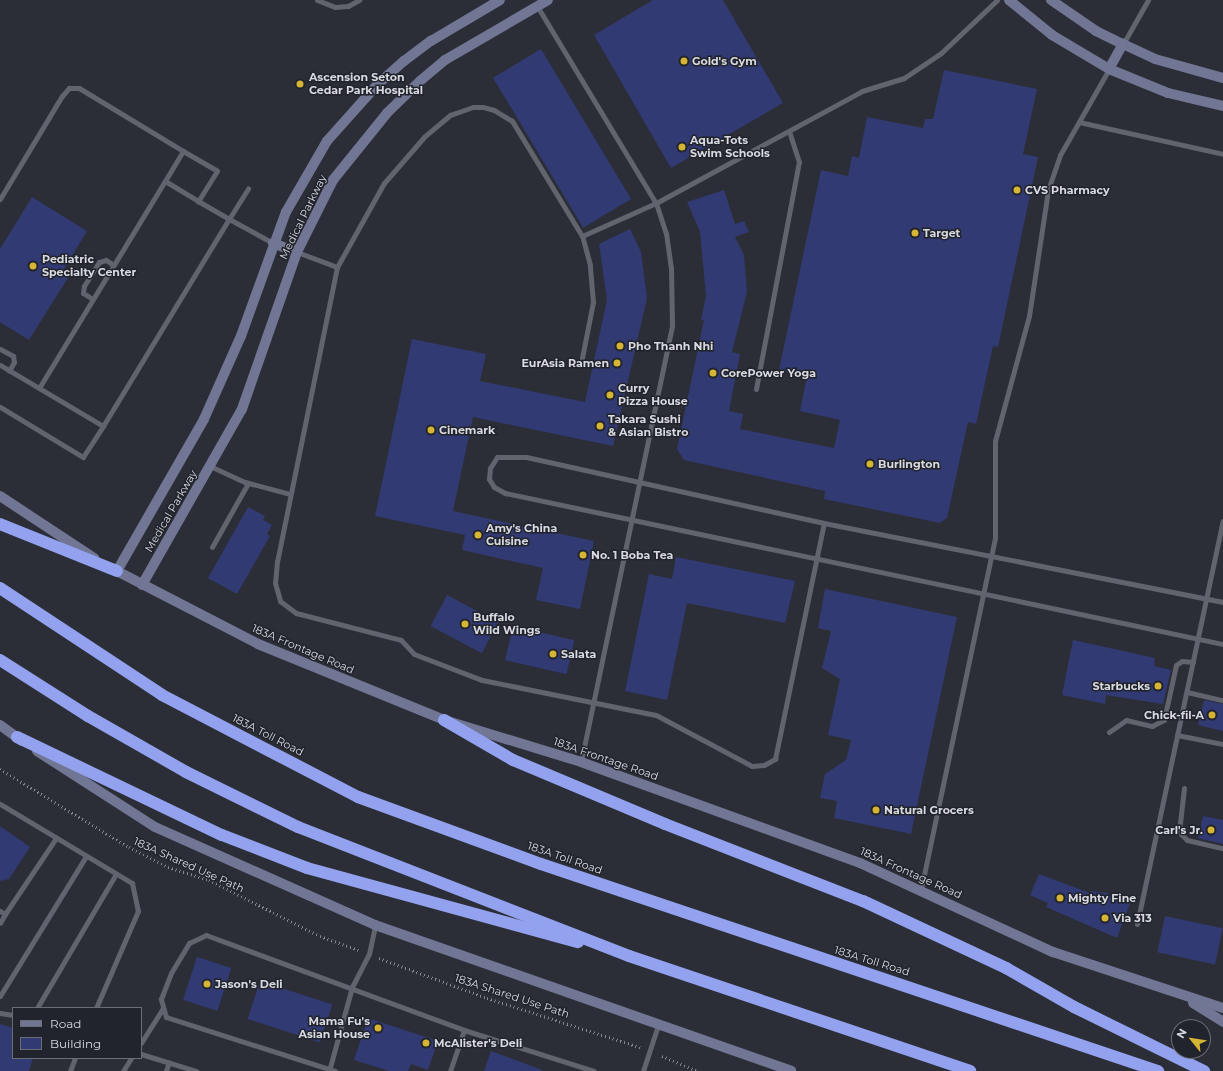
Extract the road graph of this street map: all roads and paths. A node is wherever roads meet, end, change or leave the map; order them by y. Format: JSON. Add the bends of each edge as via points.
{"nodes":[{"id":1,"x":317,"y":0,"type":"edge"},
{"id":2,"x":359,"y":0,"type":"edge"},
{"id":3,"x":500,"y":0,"type":"edge"},
{"id":4,"x":548,"y":0,"type":"edge"},
{"id":5,"x":996,"y":0,"type":"edge"},
{"id":6,"x":1009,"y":0,"type":"edge"},
{"id":7,"x":1051,"y":0,"type":"edge"},
{"id":8,"x":1148,"y":0,"type":"edge"},
{"id":9,"x":534,"y":2,"type":"edge"},
{"id":10,"x":1122,"y":44,"type":"junction"},
{"id":11,"x":1109,"y":69,"type":"junction"},
{"id":12,"x":1223,"y":78,"type":"edge"},
{"id":13,"x":1223,"y":106,"type":"edge"},
{"id":14,"x":1079,"y":122,"type":"junction"},
{"id":15,"x":789,"y":132,"type":"junction"},
{"id":16,"x":183,"y":151,"type":"junction"},
{"id":17,"x":1223,"y":154,"type":"edge"},
{"id":18,"x":165,"y":181,"type":"junction"},
{"id":19,"x":248,"y":188,"type":"dead end"},
{"id":20,"x":0,"y":199,"type":"edge"},
{"id":21,"x":198,"y":201,"type":"junction"},
{"id":22,"x":656,"y":203,"type":"junction"},
{"id":23,"x":229,"y":219,"type":"junction"},
{"id":24,"x":582,"y":236,"type":"junction"},
{"id":25,"x":273,"y":243,"type":"junction"},
{"id":26,"x":297,"y":252,"type":"junction"},
{"id":27,"x":112,"y":264,"type":"junction"},
{"id":28,"x":337,"y":267,"type":"junction"},
{"id":29,"x":91,"y":298,"type":"junction"},
{"id":30,"x":0,"y":349,"type":"edge"},
{"id":31,"x":582,"y":358,"type":"dead end"},
{"id":32,"x":0,"y":365,"type":"edge"},
{"id":33,"x":9,"y":371,"type":"junction"},
{"id":34,"x":39,"y":388,"type":"junction"},
{"id":35,"x":756,"y":389,"type":"dead end"},
{"id":36,"x":0,"y":407,"type":"edge"},
{"id":37,"x":103,"y":426,"type":"junction"},
{"id":38,"x":210,"y":466,"type":"junction"},
{"id":39,"x":638,"y":482,"type":"junction"},
{"id":40,"x":248,"y":483,"type":"junction"},
{"id":41,"x":290,"y":494,"type":"junction"},
{"id":42,"x":0,"y":496,"type":"edge"},
{"id":43,"x":630,"y":521,"type":"junction"},
{"id":44,"x":1223,"y":521,"type":"edge"},
{"id":45,"x":824,"y":523,"type":"junction"},
{"id":46,"x":0,"y":524,"type":"edge"},
{"id":47,"x":212,"y":547,"type":"dead end"},
{"id":48,"x":992,"y":555,"type":"junction"},
{"id":49,"x":816,"y":558,"type":"junction"},
{"id":50,"x":117,"y":571,"type":"junction"},
{"id":51,"x":142,"y":585,"type":"junction"},
{"id":52,"x":0,"y":588,"type":"edge"},
{"id":53,"x":982,"y":593,"type":"junction"},
{"id":54,"x":1207,"y":600,"type":"junction"},
{"id":55,"x":1223,"y":602,"type":"edge"},
{"id":56,"x":1198,"y":639,"type":"junction"},
{"id":57,"x":1223,"y":644,"type":"edge"},
{"id":58,"x":0,"y":660,"type":"edge"},
{"id":59,"x":1193,"y":662,"type":"junction"},
{"id":60,"x":1187,"y":692,"type":"junction"},
{"id":61,"x":1223,"y":700,"type":"edge"},
{"id":62,"x":593,"y":703,"type":"junction"},
{"id":63,"x":444,"y":720,"type":"junction"},
{"id":64,"x":0,"y":725,"type":"edge"},
{"id":65,"x":1109,"y":732,"type":"dead end"},
{"id":66,"x":1178,"y":735,"type":"junction"},
{"id":67,"x":17,"y":737,"type":"junction"},
{"id":68,"x":1223,"y":744,"type":"edge"},
{"id":69,"x":581,"y":762,"type":"junction"},
{"id":70,"x":0,"y":769,"type":"edge"},
{"id":71,"x":1184,"y":788,"type":"dead end"},
{"id":72,"x":0,"y":804,"type":"edge"},
{"id":73,"x":56,"y":838,"type":"junction"},
{"id":74,"x":1223,"y":848,"type":"edge"},
{"id":75,"x":86,"y":856,"type":"junction"},
{"id":76,"x":116,"y":874,"type":"junction"},
{"id":77,"x":921,"y":889,"type":"junction"},
{"id":78,"x":2,"y":912,"type":"edge"},
{"id":79,"x":0,"y":923,"type":"edge"},
{"id":80,"x":1137,"y":924,"type":"dead end"},
{"id":81,"x":375,"y":925,"type":"junction"},
{"id":82,"x":358,"y":950,"type":"dead end"},
{"id":83,"x":628,"y":956,"type":"junction"},
{"id":84,"x":379,"y":958,"type":"dead end"},
{"id":85,"x":352,"y":987,"type":"junction"},
{"id":86,"x":0,"y":996,"type":"edge"},
{"id":87,"x":1182,"y":996,"type":"junction"},
{"id":88,"x":38,"y":1007,"type":"edge"},
{"id":89,"x":96,"y":1007,"type":"edge"},
{"id":90,"x":163,"y":1008,"type":"junction"},
{"id":91,"x":1223,"y":1008,"type":"edge"},
{"id":92,"x":0,"y":1013,"type":"edge"},
{"id":93,"x":12,"y":1015,"type":"edge"},
{"id":94,"x":1223,"y":1022,"type":"edge"},
{"id":95,"x":658,"y":1025,"type":"junction"},
{"id":96,"x":464,"y":1030,"type":"junction"},
{"id":97,"x":142,"y":1041,"type":"edge"},
{"id":98,"x":640,"y":1047,"type":"dead end"},
{"id":99,"x":142,"y":1054,"type":"edge"},
{"id":100,"x":662,"y":1056,"type":"dead end"},
{"id":101,"x":75,"y":1059,"type":"edge"},
{"id":102,"x":130,"y":1059,"type":"edge"},
{"id":103,"x":169,"y":1062,"type":"junction"},
{"id":104,"x":329,"y":1070,"type":"edge"},
{"id":105,"x":70,"y":1071,"type":"edge"},
{"id":106,"x":123,"y":1071,"type":"edge"},
{"id":107,"x":166,"y":1071,"type":"edge"},
{"id":108,"x":196,"y":1071,"type":"edge"},
{"id":109,"x":335,"y":1071,"type":"edge"},
{"id":110,"x":450,"y":1071,"type":"edge"},
{"id":111,"x":594,"y":1071,"type":"edge"},
{"id":112,"x":643,"y":1071,"type":"edge"},
{"id":113,"x":697,"y":1071,"type":"edge"},
{"id":114,"x":791,"y":1071,"type":"edge"},
{"id":115,"x":970,"y":1071,"type":"edge"},
{"id":116,"x":1158,"y":1071,"type":"edge"},
{"id":117,"x":1204,"y":1071,"type":"edge"}],
"edges":[{"from":1,"to":2,"type":"lane","via":[[335,7],[348,6]]},
{"from":3,"to":25,"type":"main road","name":"Medical Parkway","via":[[431,41],[404,61],[353,110],[304,178]]},
{"from":4,"to":9,"type":"main road","name":"Medical Parkway"},
{"from":5,"to":15,"type":"lane","via":[[941,53],[904,78],[862,90]]},
{"from":6,"to":11,"type":"main road","via":[[1052,35]]},
{"from":7,"to":10,"type":"main road","via":[[1091,28]]},
{"from":8,"to":10,"type":"lane"},
{"from":9,"to":22,"type":"lane"},
{"from":9,"to":26,"type":"main road","name":"Medical Parkway","via":[[445,60],[387,113],[333,180]]},
{"from":10,"to":11,"type":"main road"},
{"from":10,"to":12,"type":"main road","via":[[1162,61]]},
{"from":11,"to":13,"type":"main road","via":[[1168,93]]},
{"from":11,"to":14,"type":"lane"},
{"from":14,"to":17,"type":"lane"},
{"from":14,"to":48,"type":"lane","via":[[1060,155],[1048,190],[1025,334],[999,423],[994,461],[998,516]]},
{"from":15,"to":22,"type":"lane"},
{"from":15,"to":35,"type":"lane","via":[[799,162]]},
{"from":16,"to":18,"type":"lane"},
{"from":16,"to":20,"type":"lane","via":[[79,88],[69,88]]},
{"from":16,"to":21,"type":"lane","via":[[217,171]]},
{"from":18,"to":21,"type":"lane"},
{"from":18,"to":27,"type":"lane"},
{"from":19,"to":23,"type":"lane"},
{"from":21,"to":23,"type":"lane"},
{"from":22,"to":24,"type":"lane"},
{"from":22,"to":39,"type":"lane","via":[[666,233],[671,268],[672,326]]},
{"from":23,"to":25,"type":"lane"},
{"from":23,"to":37,"type":"lane"},
{"from":24,"to":28,"type":"lane","via":[[512,122],[494,110],[472,107],[450,115],[408,154],[373,201]]},
{"from":24,"to":31,"type":"lane","via":[[590,265],[593,302]]},
{"from":25,"to":26,"type":"main road"},
{"from":25,"to":50,"type":"main road","name":"Medical Parkway","via":[[220,388]]},
{"from":26,"to":28,"type":"lane"},
{"from":26,"to":38,"type":"main road","name":"Medical Parkway","via":[[242,409]]},
{"from":27,"to":29,"type":"lane"},
{"from":27,"to":29,"type":"lane","via":[[106,260],[99,262],[84,286],[83,294]]},
{"from":28,"to":41,"type":"lane"},
{"from":29,"to":34,"type":"lane"},
{"from":30,"to":33,"type":"lane","via":[[13,356],[14,362]]},
{"from":32,"to":33,"type":"lane"},
{"from":33,"to":34,"type":"lane"},
{"from":34,"to":37,"type":"lane"},
{"from":36,"to":37,"type":"lane","via":[[83,457]]},
{"from":38,"to":40,"type":"lane"},
{"from":38,"to":51,"type":"main road","name":"Medical Parkway"},
{"from":39,"to":43,"type":"lane"},
{"from":39,"to":43,"type":"lane","via":[[510,455],[497,457],[490,468],[489,479],[494,488]]},
{"from":39,"to":45,"type":"lane"},
{"from":40,"to":41,"type":"lane"},
{"from":40,"to":47,"type":"lane"},
{"from":41,"to":62,"type":"lane","via":[[274,583],[280,601],[296,613],[396,638],[419,657],[482,680]]},
{"from":42,"to":50,"type":"main road","name":"183A Frontage Road"},
{"from":43,"to":49,"type":"lane"},
{"from":43,"to":62,"type":"lane"},
{"from":44,"to":54,"type":"lane"},
{"from":45,"to":48,"type":"lane"},
{"from":45,"to":49,"type":"lane"},
{"from":46,"to":50,"type":"highway"},
{"from":48,"to":53,"type":"lane"},
{"from":48,"to":54,"type":"lane"},
{"from":49,"to":53,"type":"lane"},
{"from":49,"to":62,"type":"lane","via":[[774,759],[764,766],[752,766],[656,715]]},
{"from":50,"to":51,"type":"main road","name":"183A Frontage Road"},
{"from":51,"to":63,"type":"main road","name":"183A Frontage Road","via":[[258,644]]},
{"from":52,"to":116,"type":"highway","name":"183A Toll Road","via":[[162,695],[358,797],[541,864]]},
{"from":53,"to":56,"type":"lane"},
{"from":53,"to":77,"type":"lane"},
{"from":54,"to":55,"type":"lane"},
{"from":54,"to":56,"type":"lane"},
{"from":56,"to":57,"type":"lane"},
{"from":56,"to":59,"type":"lane"},
{"from":58,"to":83,"type":"highway","via":[[88,716],[186,772],[298,827]]},
{"from":59,"to":60,"type":"lane"},
{"from":59,"to":65,"type":"lane","via":[[1182,661],[1176,665],[1164,720],[1152,726],[1126,720]]},
{"from":60,"to":61,"type":"lane"},
{"from":60,"to":66,"type":"lane"},
{"from":62,"to":69,"type":"lane"},
{"from":63,"to":69,"type":"main road","name":"183A Frontage Road"},
{"from":63,"to":117,"type":"highway","via":[[513,760],[665,824],[863,901],[1006,968]]},
{"from":64,"to":67,"type":"main road"},
{"from":66,"to":68,"type":"lane"},
{"from":66,"to":80,"type":"lane"},
{"from":67,"to":81,"type":"main road","via":[[155,827]]},
{"from":67,"to":83,"type":"highway","via":[[208,828],[307,868]]},
{"from":69,"to":77,"type":"main road","name":"183A Frontage Road","via":[[860,863]]},
{"from":70,"to":82,"type":"path","name":"183A Shared Use Path","via":[[129,847],[168,866],[209,880],[320,936]]},
{"from":71,"to":74,"type":"lane","via":[[1179,832],[1187,840]]},
{"from":72,"to":73,"type":"lane"},
{"from":73,"to":75,"type":"lane"},
{"from":73,"to":78,"type":"lane"},
{"from":75,"to":76,"type":"lane"},
{"from":75,"to":86,"type":"lane"},
{"from":76,"to":88,"type":"lane"},
{"from":76,"to":89,"type":"lane","via":[[132,883],[138,911]]},
{"from":77,"to":87,"type":"main road","name":"183A Frontage Road","via":[[1053,952]]},
{"from":78,"to":79,"type":"lane"},
{"from":81,"to":85,"type":"lane","via":[[369,954]]},
{"from":81,"to":95,"type":"main road"},
{"from":83,"to":115,"type":"highway"},
{"from":84,"to":98,"type":"path","name":"183A Shared Use Path","via":[[488,998]]},
{"from":85,"to":90,"type":"lane","via":[[206,935],[188,943],[171,973],[161,999]]},
{"from":85,"to":96,"type":"lane"},
{"from":85,"to":104,"type":"lane"},
{"from":87,"to":91,"type":"main road","name":"183A Frontage Road"},
{"from":87,"to":94,"type":"main road"},
{"from":90,"to":97,"type":"lane"},
{"from":90,"to":104,"type":"lane","via":[[166,1017]]},
{"from":92,"to":93,"type":"lane"},
{"from":95,"to":112,"type":"lane"},
{"from":95,"to":114,"type":"main road"},
{"from":96,"to":110,"type":"lane"},
{"from":96,"to":111,"type":"lane"},
{"from":99,"to":103,"type":"lane"},
{"from":100,"to":113,"type":"path"},
{"from":101,"to":105,"type":"lane"},
{"from":102,"to":106,"type":"lane"},
{"from":103,"to":107,"type":"lane"},
{"from":103,"to":108,"type":"lane"},
{"from":104,"to":109,"type":"lane"}]}
